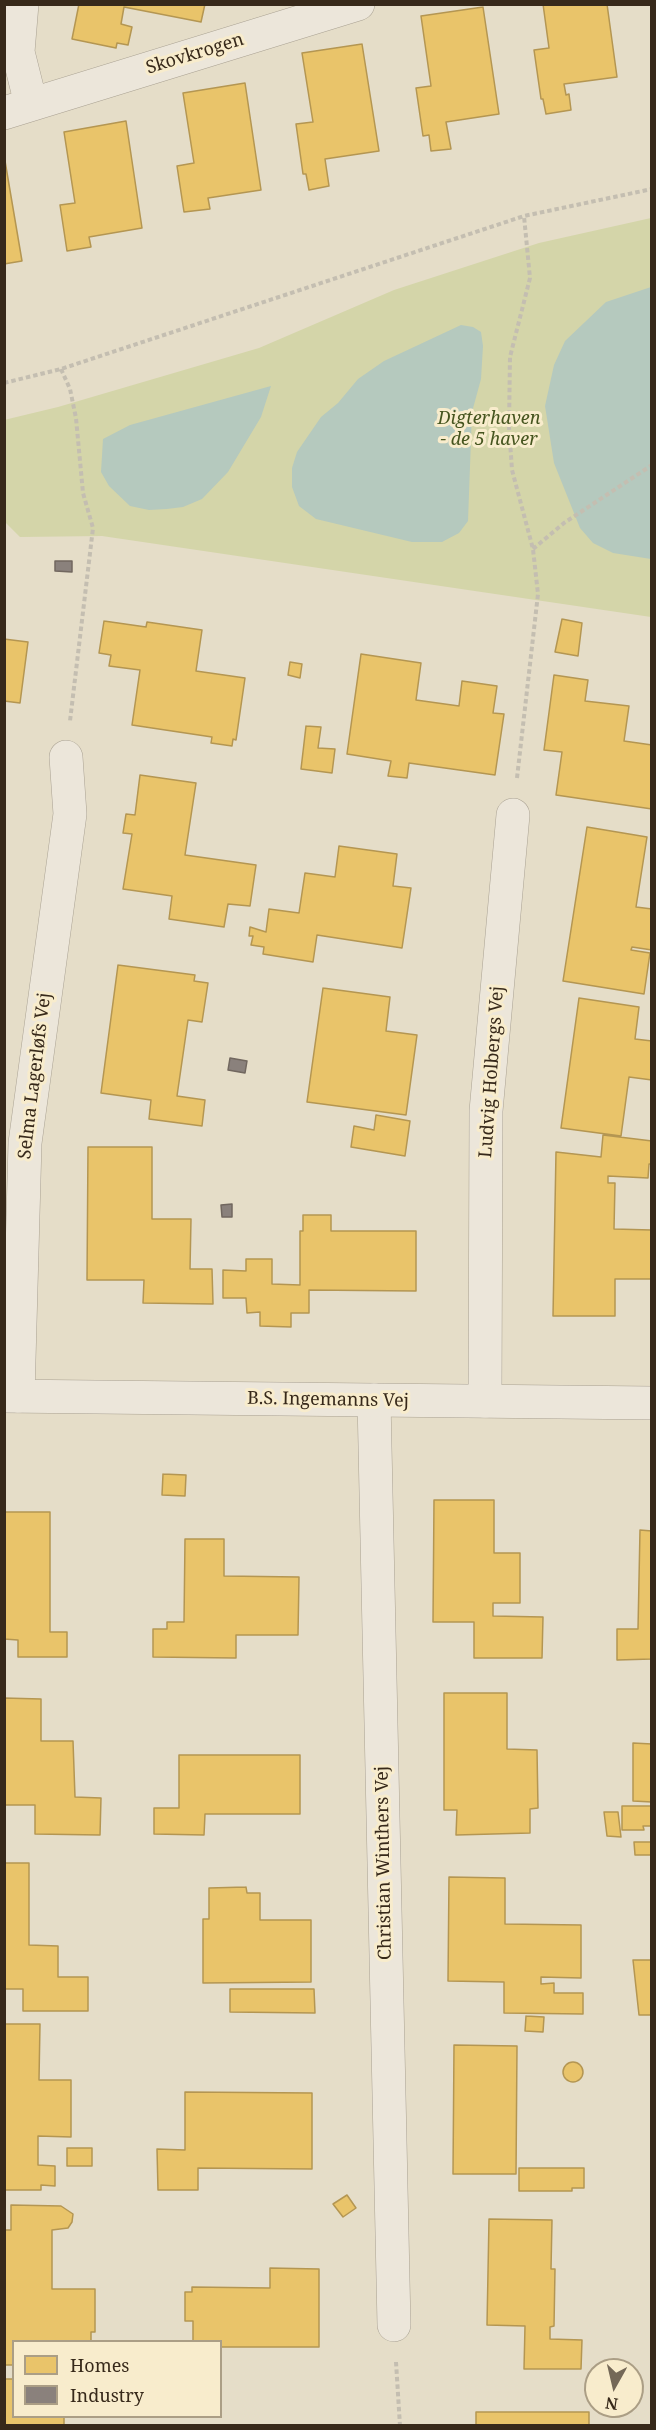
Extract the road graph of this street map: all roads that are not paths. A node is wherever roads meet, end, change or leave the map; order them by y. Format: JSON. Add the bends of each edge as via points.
{"nodes":[{"id":1,"x":22,"y":4,"type":"edge"},
{"id":2,"x":358,"y":4,"type":"edge"},
{"id":3,"x":18,"y":109,"type":"edge"},
{"id":4,"x":66,"y":757,"type":"road end"},
{"id":5,"x":513,"y":815,"type":"road end"},
{"id":6,"x":11,"y":1396,"type":"edge"},
{"id":7,"x":374,"y":1400,"type":"junction"},
{"id":8,"x":485,"y":1401,"type":"junction"},
{"id":9,"x":651,"y":1403,"type":"edge"},
{"id":10,"x":393,"y":2325,"type":"road end"}],
"edges":[{"from":1,"to":3,"type":"street","name":"Skovkrogen"},
{"from":2,"to":3,"type":"street","name":"Skovkrogen"},
{"from":4,"to":6,"type":"street","name":"Selma Lagerløfs Vej","via":[[70,814],[25,1143]]},
{"from":5,"to":8,"type":"street","name":"Ludvig Holbergs Vej","via":[[486,1111]]},
{"from":6,"to":7,"type":"street","name":"B.S. Ingemanns Vej"},
{"from":7,"to":8,"type":"street","name":"B.S. Ingemanns Vej"},
{"from":7,"to":10,"type":"street","name":"Christian Winthers Vej"},
{"from":8,"to":9,"type":"street","name":"B.S. Ingemanns Vej"}]}
